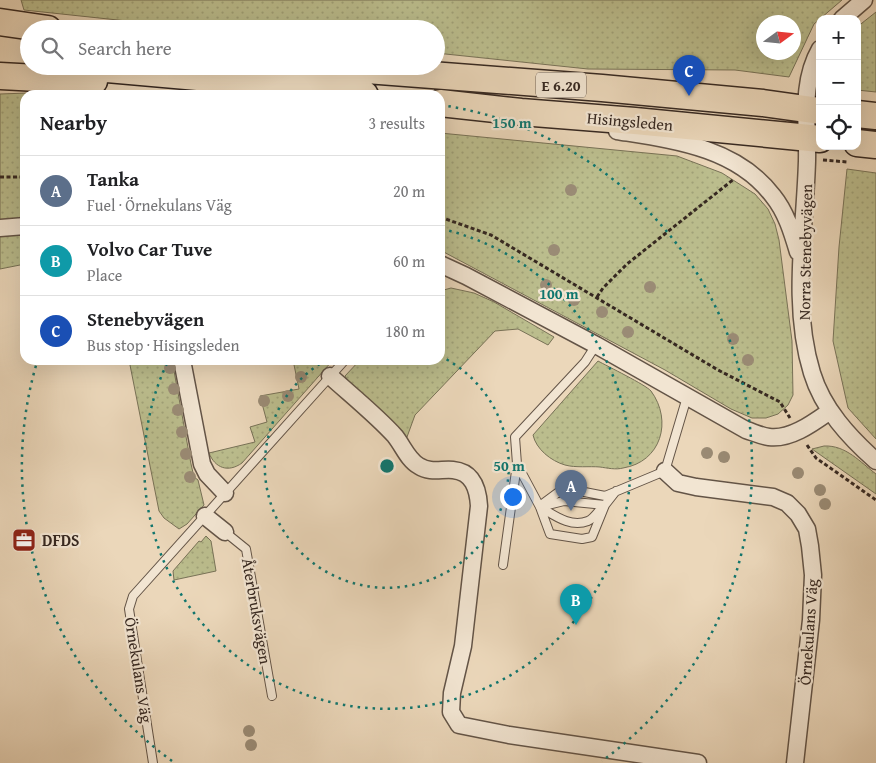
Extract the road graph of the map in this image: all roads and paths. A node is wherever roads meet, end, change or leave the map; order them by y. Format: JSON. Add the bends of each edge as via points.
{"nodes":[{"id":1,"x":864,"y":0,"type":"edge"},
{"id":2,"x":847,"y":15,"type":"edge"},
{"id":3,"x":0,"y":22,"type":"edge"},
{"id":4,"x":20,"y":25,"type":"edge"},
{"id":5,"x":0,"y":40,"type":"edge"},
{"id":6,"x":20,"y":41,"type":"edge"},
{"id":7,"x":816,"y":59,"type":"edge"},
{"id":8,"x":0,"y":60,"type":"edge"},
{"id":9,"x":20,"y":61,"type":"edge"},
{"id":10,"x":174,"y":75,"type":"edge"},
{"id":11,"x":432,"y":75,"type":"edge"},
{"id":12,"x":0,"y":76,"type":"edge"},
{"id":13,"x":276,"y":84,"type":"junction"},
{"id":14,"x":325,"y":90,"type":"edge"},
{"id":15,"x":445,"y":104,"type":"edge"},
{"id":16,"x":813,"y":110,"type":"edge"},
{"id":17,"x":861,"y":114,"type":"edge"},
{"id":18,"x":567,"y":116,"type":"junction"},
{"id":19,"x":876,"y":116,"type":"edge"},
{"id":20,"x":813,"y":139,"type":"edge"},
{"id":21,"x":861,"y":143,"type":"edge"},
{"id":22,"x":876,"y":145,"type":"edge"},
{"id":23,"x":742,"y":168,"type":"junction"},
{"id":24,"x":20,"y":176,"type":"edge"},
{"id":25,"x":0,"y":177,"type":"edge"},
{"id":26,"x":445,"y":219,"type":"edge"},
{"id":27,"x":20,"y":226,"type":"edge"},
{"id":28,"x":0,"y":228,"type":"edge"},
{"id":29,"x":802,"y":261,"type":"junction"},
{"id":30,"x":445,"y":266,"type":"edge"},
{"id":31,"x":597,"y":297,"type":"junction"},
{"id":32,"x":596,"y":345,"type":"junction"},
{"id":33,"x":183,"y":365,"type":"edge"},
{"id":34,"x":340,"y":365,"type":"edge"},
{"id":35,"x":330,"y":376,"type":"junction"},
{"id":36,"x":687,"y":397,"type":"junction"},
{"id":37,"x":830,"y":411,"type":"junction"},
{"id":38,"x":798,"y":431,"type":"junction"},
{"id":39,"x":876,"y":461,"type":"edge"},
{"id":40,"x":517,"y":464,"type":"junction"},
{"id":41,"x":666,"y":471,"type":"junction"},
{"id":42,"x":616,"y":491,"type":"junction"},
{"id":43,"x":225,"y":492,"type":"junction"},
{"id":44,"x":876,"y":500,"type":"edge"},
{"id":45,"x":605,"y":505,"type":"junction"},
{"id":46,"x":540,"y":507,"type":"junction"},
{"id":47,"x":205,"y":516,"type":"junction"},
{"id":48,"x":225,"y":532,"type":"joint"},
{"id":49,"x":504,"y":565,"type":"dead end"},
{"id":50,"x":272,"y":696,"type":"dead end"},
{"id":51,"x":153,"y":763,"type":"edge"},
{"id":52,"x":698,"y":763,"type":"edge"},
{"id":53,"x":795,"y":763,"type":"edge"}],
"edges":[{"from":1,"to":2,"type":"street"},
{"from":3,"to":4,"type":"highway"},
{"from":5,"to":6,"type":"highway"},
{"from":7,"to":16,"type":"street","name":"Norra Stenebyvägen","via":[[808,80]]},
{"from":8,"to":9,"type":"highway"},
{"from":10,"to":13,"type":"highway"},
{"from":11,"to":16,"type":"highway","name":"Hisingsleden","number":"E 6.20","via":[[602,88]]},
{"from":12,"to":13,"type":"highway"},
{"from":13,"to":14,"type":"highway"},
{"from":15,"to":18,"type":"highway","name":"Hisingsleden","number":"E 6.20"},
{"from":16,"to":20,"type":"street","name":"Norra Stenebyvägen"},
{"from":17,"to":19,"type":"highway"},
{"from":18,"to":20,"type":"highway","name":"Hisingsleden","number":"E 6.20"},
{"from":18,"to":23,"type":"street","via":[[600,129],[665,138],[700,147]]},
{"from":20,"to":29,"type":"street","name":"Norra Stenebyvägen","via":[[807,160]]},
{"from":21,"to":22,"type":"highway"},
{"from":23,"to":29,"type":"street","via":[[774,196],[790,225]]},
{"from":23,"to":31,"type":"path","via":[[735,178],[627,264]]},
{"from":24,"to":25,"type":"path"},
{"from":26,"to":31,"type":"path","via":[[491,235]]},
{"from":27,"to":28,"type":"street"},
{"from":29,"to":37,"type":"street","name":"Norra Stenebyvägen","via":[[805,344],[812,374]]},
{"from":30,"to":32,"type":"street"},
{"from":31,"to":38,"type":"path","via":[[718,370],[780,402]]},
{"from":32,"to":36,"type":"street"},
{"from":32,"to":40,"type":"lane","via":[[585,362],[515,437]]},
{"from":33,"to":43,"type":"street","via":[[202,464]]},
{"from":34,"to":35,"type":"lane","name":"Örnekulans Väg"},
{"from":35,"to":43,"type":"lane","name":"Örnekulans Väg"},
{"from":35,"to":52,"type":"street","via":[[395,437],[417,466],[432,471],[461,472],[475,484],[478,506],[463,646],[452,693],[451,712],[460,725]]},
{"from":36,"to":38,"type":"street","via":[[746,430],[770,437]]},
{"from":36,"to":41,"type":"lane"},
{"from":37,"to":38,"type":"street"},
{"from":37,"to":39,"type":"street","name":"Norra Stenebyvägen"},
{"from":38,"to":44,"type":"path","via":[[816,458]]},
{"from":40,"to":46,"type":"lane"},
{"from":40,"to":49,"type":"lane"},
{"from":41,"to":42,"type":"lane"},
{"from":41,"to":53,"type":"street","name":"Örnekulans Väg","via":[[678,482],[696,487],[773,496],[798,514],[806,529],[813,575],[812,620]]},
{"from":42,"to":45,"type":"lane"},
{"from":42,"to":46,"type":"lane","via":[[605,496],[564,488]]},
{"from":43,"to":47,"type":"lane","name":"Örnekulans Väg"},
{"from":45,"to":46,"type":"lane","via":[[564,501]]},
{"from":45,"to":46,"type":"lane","via":[[589,521],[577,523],[561,520]]},
{"from":45,"to":46,"type":"lane","via":[[592,537],[582,539],[550,534]]},
{"from":47,"to":48,"type":"street","name":"Återbruksvägen"},
{"from":47,"to":51,"type":"lane","name":"Örnekulans Väg","via":[[132,596],[129,609]]},
{"from":48,"to":50,"type":"lane","name":"Återbruksvägen","via":[[246,549]]}]}
